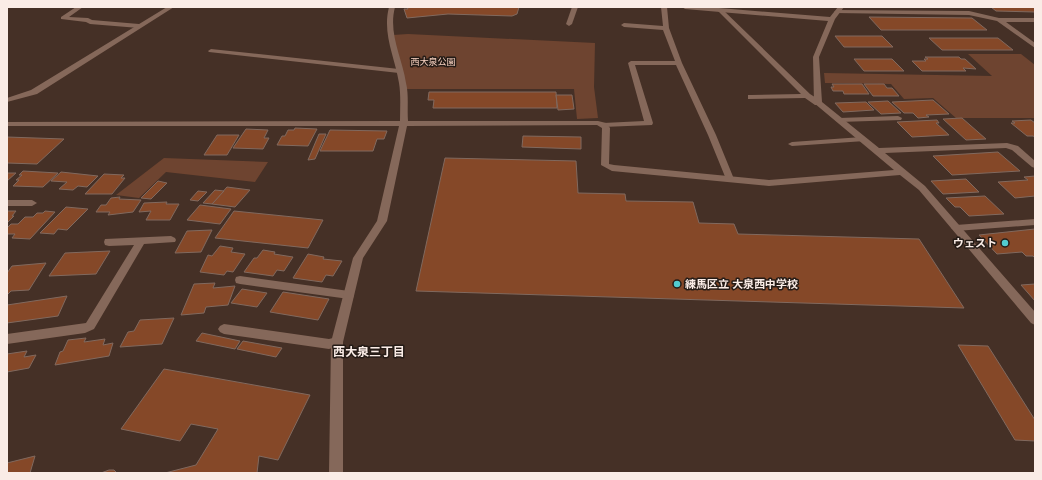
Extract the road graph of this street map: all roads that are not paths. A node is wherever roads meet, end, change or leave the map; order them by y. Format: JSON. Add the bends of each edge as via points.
{"nodes":[{"id":1,"x":80,"y":7,"type":"edge"},
{"id":2,"x":171,"y":7,"type":"edge"},
{"id":3,"x":392,"y":7,"type":"edge"},
{"id":4,"x":575,"y":7,"type":"edge"},
{"id":5,"x":664,"y":7,"type":"edge"},
{"id":6,"x":685,"y":7,"type":"edge"},
{"id":7,"x":720,"y":10,"type":"junction"},
{"id":8,"x":749,"y":10,"type":"edge"},
{"id":9,"x":839,"y":10,"type":"edge"},
{"id":10,"x":832,"y":19,"type":"junction"},
{"id":11,"x":999,"y":20,"type":"junction"},
{"id":12,"x":1035,"y":20,"type":"edge"},
{"id":13,"x":570,"y":24,"type":"dead end"},
{"id":14,"x":624,"y":25,"type":"dead end"},
{"id":15,"x":139,"y":26,"type":"junction"},
{"id":16,"x":666,"y":28,"type":"junction"},
{"id":17,"x":1035,"y":46,"type":"edge"},
{"id":18,"x":211,"y":51,"type":"dead end"},
{"id":19,"x":679,"y":63,"type":"junction"},
{"id":20,"x":399,"y":71,"type":"junction"},
{"id":21,"x":808,"y":96,"type":"junction"},
{"id":22,"x":751,"y":97,"type":"dead end"},
{"id":23,"x":7,"y":100,"type":"edge"},
{"id":24,"x":818,"y":103,"type":"junction"},
{"id":25,"x":898,"y":118,"type":"dead end"},
{"id":26,"x":839,"y":120,"type":"junction"},
{"id":27,"x":404,"y":123,"type":"junction"},
{"id":28,"x":7,"y":124,"type":"edge"},
{"id":29,"x":603,"y":125,"type":"junction"},
{"id":30,"x":862,"y":139,"type":"junction"},
{"id":31,"x":792,"y":144,"type":"dead end"},
{"id":32,"x":878,"y":151,"type":"junction"},
{"id":33,"x":1035,"y":165,"type":"edge"},
{"id":34,"x":903,"y":172,"type":"junction"},
{"id":35,"x":730,"y":179,"type":"junction"},
{"id":36,"x":7,"y":203,"type":"edge"},
{"id":37,"x":32,"y":204,"type":"dead end"},
{"id":38,"x":1035,"y":222,"type":"edge"},
{"id":39,"x":956,"y":228,"type":"junction"},
{"id":40,"x":171,"y":240,"type":"dead end"},
{"id":41,"x":141,"y":241,"type":"junction"},
{"id":42,"x":109,"y":242,"type":"dead end"},
{"id":43,"x":240,"y":280,"type":"dead end"},
{"id":44,"x":349,"y":295,"type":"junction"},
{"id":45,"x":1035,"y":320,"type":"edge"},
{"id":46,"x":224,"y":329,"type":"dead end"},
{"id":47,"x":7,"y":339,"type":"edge"},
{"id":48,"x":337,"y":342,"type":"junction"},
{"id":49,"x":336,"y":473,"type":"edge"}],
"edges":[{"from":1,"to":15,"type":"street","via":[[63,18]]},
{"from":2,"to":15,"type":"street"},
{"from":3,"to":20,"type":"street","via":[[389,30]]},
{"from":4,"to":13,"type":"street"},
{"from":5,"to":16,"type":"street"},
{"from":6,"to":7,"type":"street"},
{"from":7,"to":8,"type":"street"},
{"from":7,"to":21,"type":"street"},
{"from":8,"to":10,"type":"street"},
{"from":9,"to":10,"type":"street"},
{"from":9,"to":11,"type":"street","via":[[969,13]]},
{"from":10,"to":24,"type":"street","via":[[816,57]]},
{"from":11,"to":12,"type":"street"},
{"from":11,"to":17,"type":"street"},
{"from":14,"to":16,"type":"street"},
{"from":15,"to":23,"type":"street","via":[[34,92]]},
{"from":16,"to":19,"type":"street"},
{"from":18,"to":20,"type":"street"},
{"from":19,"to":29,"type":"street","via":[[631,63],[649,123]]},
{"from":19,"to":35,"type":"street"},
{"from":20,"to":27,"type":"street"},
{"from":21,"to":22,"type":"street"},
{"from":21,"to":24,"type":"street"},
{"from":24,"to":26,"type":"street"},
{"from":25,"to":26,"type":"street"},
{"from":26,"to":30,"type":"street"},
{"from":27,"to":28,"type":"street"},
{"from":27,"to":29,"type":"street"},
{"from":27,"to":44,"type":"street","via":[[382,221],[358,258]]},
{"from":29,"to":35,"type":"street","via":[[606,128],[605,165],[608,167]]},
{"from":30,"to":31,"type":"street"},
{"from":30,"to":32,"type":"street"},
{"from":32,"to":33,"type":"street","via":[[1007,145],[1015,148]]},
{"from":32,"to":34,"type":"street"},
{"from":34,"to":35,"type":"street","via":[[769,183]]},
{"from":34,"to":39,"type":"street","via":[[922,188]]},
{"from":36,"to":37,"type":"street"},
{"from":38,"to":39,"type":"street"},
{"from":39,"to":45,"type":"street"},
{"from":40,"to":41,"type":"street"},
{"from":41,"to":42,"type":"street"},
{"from":41,"to":47,"type":"street","via":[[90,326]]},
{"from":43,"to":44,"type":"street"},
{"from":44,"to":48,"type":"street"},
{"from":46,"to":48,"type":"street","via":[[329,344]]},
{"from":48,"to":49,"type":"street"}]}
